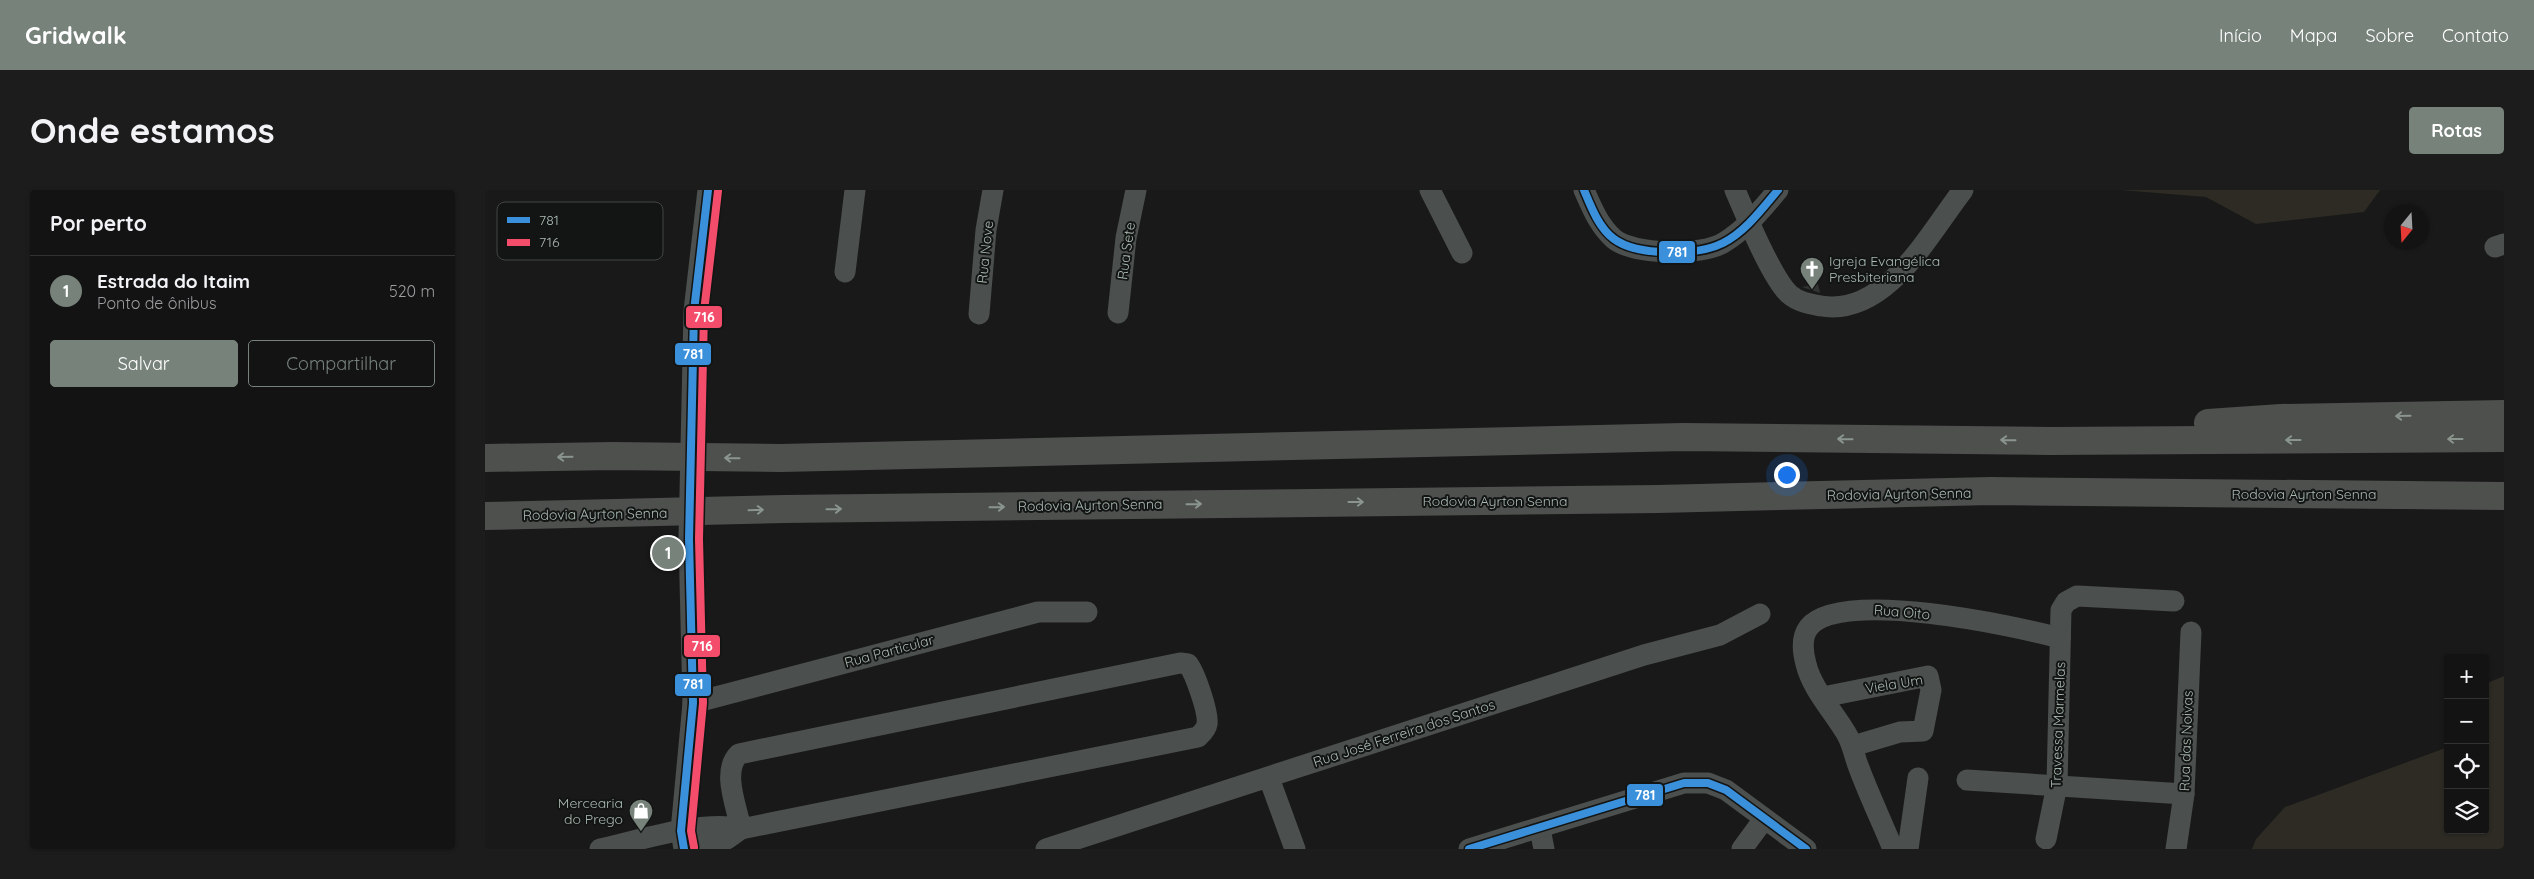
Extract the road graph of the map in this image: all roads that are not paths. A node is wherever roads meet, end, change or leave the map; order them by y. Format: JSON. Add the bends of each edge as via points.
{"nodes":[{"id":1,"x":708,"y":190,"type":"edge"},
{"id":2,"x":855,"y":190,"type":"edge"},
{"id":3,"x":993,"y":190,"type":"edge"},
{"id":4,"x":1136,"y":190,"type":"edge"},
{"id":5,"x":1430,"y":190,"type":"edge"},
{"id":6,"x":1584,"y":190,"type":"edge"},
{"id":7,"x":1735,"y":190,"type":"edge"},
{"id":8,"x":1778,"y":190,"type":"edge"},
{"id":9,"x":1963,"y":190,"type":"edge"},
{"id":10,"x":1750,"y":223,"type":"junction"},
{"id":11,"x":1462,"y":253,"type":"dead end"},
{"id":12,"x":845,"y":272,"type":"dead end"},
{"id":13,"x":1118,"y":313,"type":"dead end"},
{"id":14,"x":979,"y":314,"type":"dead end"},
{"id":15,"x":2504,"y":414,"type":"edge"},
{"id":16,"x":2504,"y":438,"type":"edge"},
{"id":17,"x":2050,"y":441,"type":"junction"},
{"id":18,"x":485,"y":458,"type":"edge"},
{"id":19,"x":2504,"y":496,"type":"edge"},
{"id":20,"x":485,"y":516,"type":"edge"},
{"id":21,"x":2174,"y":601,"type":"dead end"},
{"id":22,"x":1087,"y":612,"type":"dead end"},
{"id":23,"x":1759,"y":614,"type":"dead end"},
{"id":24,"x":2191,"y":632,"type":"dead end"},
{"id":25,"x":2060,"y":638,"type":"junction"},
{"id":26,"x":1823,"y":697,"type":"junction"},
{"id":27,"x":693,"y":702,"type":"junction"},
{"id":28,"x":1853,"y":746,"type":"junction"},
{"id":29,"x":1269,"y":778,"type":"junction"},
{"id":30,"x":1918,"y":778,"type":"dead end"},
{"id":31,"x":1967,"y":780,"type":"dead end"},
{"id":32,"x":2057,"y":786,"type":"junction"},
{"id":33,"x":2184,"y":794,"type":"junction"},
{"id":34,"x":1764,"y":818,"type":"junction"},
{"id":35,"x":741,"y":828,"type":"junction"},
{"id":36,"x":1542,"y":839,"type":"edge"},
{"id":37,"x":2046,"y":839,"type":"dead end"},
{"id":38,"x":684,"y":843,"type":"edge"},
{"id":39,"x":599,"y":849,"type":"edge"},
{"id":40,"x":1046,"y":849,"type":"edge"},
{"id":41,"x":1295,"y":849,"type":"edge"},
{"id":42,"x":1469,"y":849,"type":"edge"},
{"id":43,"x":1742,"y":849,"type":"edge"},
{"id":44,"x":1806,"y":849,"type":"edge"},
{"id":45,"x":1893,"y":849,"type":"edge"},
{"id":46,"x":1908,"y":849,"type":"edge"},
{"id":47,"x":2176,"y":849,"type":"edge"}],
"edges":[{"from":1,"to":27,"type":"street","via":[[694,311],[689,539]]},
{"from":2,"to":12,"type":"street"},
{"from":3,"to":14,"type":"street","name":"Rua Nove"},
{"from":4,"to":13,"type":"street","name":"Rua Sete"},
{"from":5,"to":11,"type":"street"},
{"from":6,"to":10,"type":"street","via":[[1596,218],[1608,232],[1624,244],[1641,248],[1690,252],[1721,244]]},
{"from":7,"to":10,"type":"street"},
{"from":8,"to":10,"type":"street"},
{"from":9,"to":10,"type":"street","via":[[1894,279],[1874,296],[1832,308],[1810,304],[1789,294],[1775,274]]},
{"from":15,"to":17,"type":"highway","one_way":true,"via":[[2281,418],[2157,426]]},
{"from":16,"to":17,"type":"highway","one_way":true},
{"from":17,"to":18,"type":"highway","one_way":true,"via":[[1683,437],[781,458]]},
{"from":20,"to":19,"type":"highway","name":"Rodovia Ayrton Senna","one_way":true,"via":[[1991,491]]},
{"from":21,"to":25,"type":"street","name":"Travessa Marmelas","via":[[2077,596],[2066,602],[2061,610]]},
{"from":22,"to":27,"type":"street","name":"Rua Particular","via":[[1038,612]]},
{"from":23,"to":29,"type":"street","name":"Rua José Ferreira dos Santos","via":[[1720,634],[1644,655]]},
{"from":24,"to":33,"type":"street","name":"Rua das Noivas"},
{"from":25,"to":26,"type":"street","name":"Rua Oito","via":[[1973,618],[1874,609],[1841,612],[1820,619],[1809,628],[1803,639],[1806,665]]},
{"from":25,"to":32,"type":"street","name":"Travessa Marmelas"},
{"from":26,"to":28,"type":"street","name":"Rua Oito"},
{"from":26,"to":28,"type":"street","name":"Viela Um","via":[[1928,676],[1931,690],[1923,731],[1900,732]]},
{"from":27,"to":38,"type":"street"},
{"from":28,"to":45,"type":"street","name":"Rua Oito"},
{"from":29,"to":40,"type":"street","name":"Rua José Ferreira dos Santos"},
{"from":29,"to":41,"type":"street"},
{"from":30,"to":46,"type":"street"},
{"from":31,"to":32,"type":"street"},
{"from":32,"to":33,"type":"street"},
{"from":32,"to":37,"type":"street","name":"Travessa Marmelas"},
{"from":33,"to":47,"type":"street","name":"Rua das Noivas"},
{"from":34,"to":36,"type":"street","via":[[1726,790],[1708,783],[1684,783]]},
{"from":34,"to":43,"type":"street"},
{"from":34,"to":44,"type":"street"},
{"from":35,"to":35,"type":"street","via":[[1198,737],[1208,722],[1195,672],[1188,664],[1180,663],[739,754],[732,761],[730,771]]},
{"from":35,"to":38,"type":"street","via":[[727,826]]},
{"from":36,"to":42,"type":"street"},
{"from":38,"to":39,"type":"street"}]}
